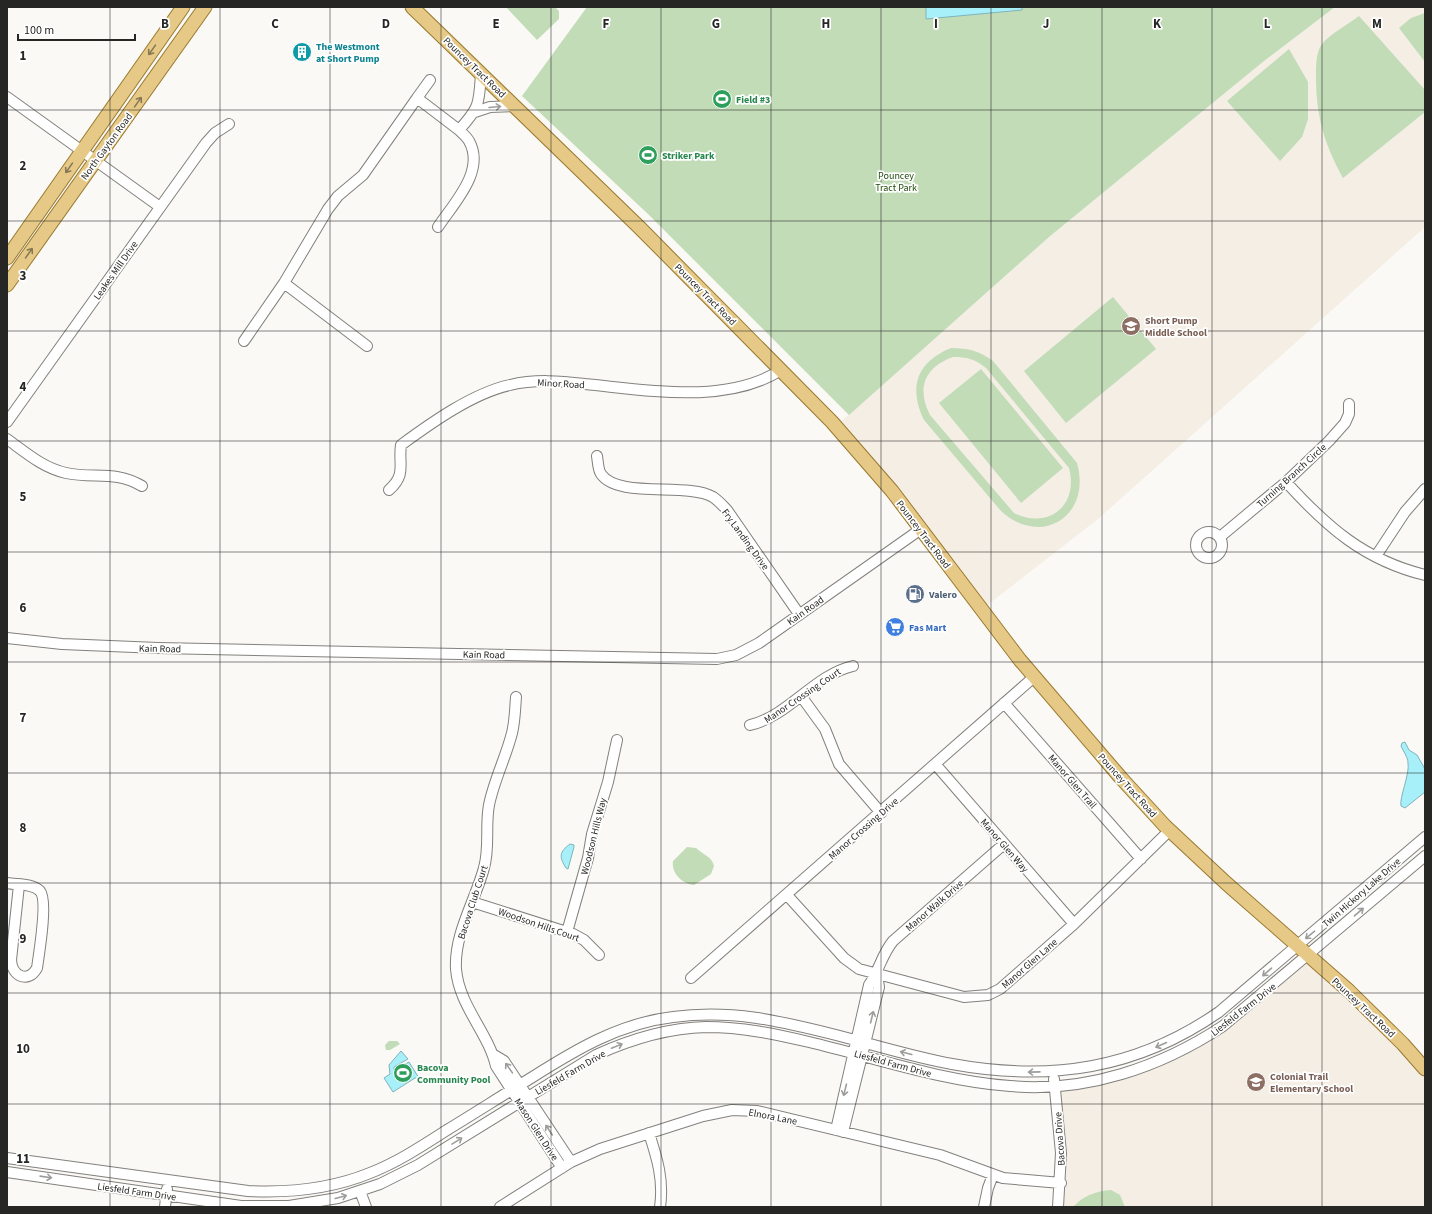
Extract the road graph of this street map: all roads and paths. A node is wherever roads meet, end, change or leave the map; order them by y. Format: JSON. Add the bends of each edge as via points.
{"nodes":[{"id":1,"x":183,"y":7,"type":"edge"},
{"id":2,"x":205,"y":7,"type":"edge"},
{"id":3,"x":412,"y":7,"type":"edge"},
{"id":4,"x":481,"y":73,"type":"junction"},
{"id":5,"x":430,"y":80,"type":"dead end"},
{"id":6,"x":7,"y":97,"type":"edge"},
{"id":7,"x":417,"y":98,"type":"junction"},
{"id":8,"x":515,"y":106,"type":"junction"},
{"id":9,"x":475,"y":112,"type":"junction"},
{"id":10,"x":229,"y":124,"type":"dead end"},
{"id":11,"x":459,"y":130,"type":"junction"},
{"id":12,"x":82,"y":151,"type":"junction"},
{"id":13,"x":96,"y":161,"type":"junction"},
{"id":14,"x":160,"y":206,"type":"junction"},
{"id":15,"x":438,"y":227,"type":"dead end"},
{"id":16,"x":7,"y":258,"type":"edge"},
{"id":17,"x":284,"y":283,"type":"junction"},
{"id":18,"x":7,"y":285,"type":"edge"},
{"id":19,"x":244,"y":341,"type":"dead end"},
{"id":20,"x":367,"y":346,"type":"dead end"},
{"id":21,"x":781,"y":370,"type":"junction"},
{"id":22,"x":1349,"y":404,"type":"dead end"},
{"id":23,"x":7,"y":422,"type":"edge"},
{"id":24,"x":7,"y":439,"type":"edge"},
{"id":25,"x":596,"y":456,"type":"dead end"},
{"id":26,"x":1286,"y":482,"type":"junction"},
{"id":27,"x":142,"y":486,"type":"dead end"},
{"id":28,"x":1425,"y":489,"type":"edge"},
{"id":29,"x":390,"y":490,"type":"dead end"},
{"id":30,"x":921,"y":529,"type":"junction"},
{"id":31,"x":1220,"y":537,"type":"dead end"},
{"id":32,"x":1376,"y":556,"type":"junction"},
{"id":33,"x":1425,"y":575,"type":"edge"},
{"id":34,"x":800,"y":614,"type":"junction"},
{"id":35,"x":7,"y":638,"type":"edge"},
{"id":36,"x":853,"y":666,"type":"dead end"},
{"id":37,"x":1034,"y":677,"type":"junction"},
{"id":38,"x":801,"y":696,"type":"junction"},
{"id":39,"x":516,"y":697,"type":"dead end"},
{"id":40,"x":1004,"y":703,"type":"junction"},
{"id":41,"x":750,"y":725,"type":"dead end"},
{"id":42,"x":617,"y":740,"type":"dead end"},
{"id":43,"x":936,"y":765,"type":"junction"},
{"id":44,"x":881,"y":813,"type":"junction"},
{"id":45,"x":1170,"y":830,"type":"junction"},
{"id":46,"x":1425,"y":837,"type":"edge"},
{"id":47,"x":1004,"y":844,"type":"junction"},
{"id":48,"x":1425,"y":856,"type":"edge"},
{"id":49,"x":1141,"y":859,"type":"junction"},
{"id":50,"x":7,"y":883,"type":"edge"},
{"id":51,"x":19,"y":885,"type":"junction"},
{"id":52,"x":787,"y":895,"type":"junction"},
{"id":53,"x":472,"y":902,"type":"junction"},
{"id":54,"x":1074,"y":924,"type":"junction"},
{"id":55,"x":567,"y":932,"type":"junction"},
{"id":56,"x":1297,"y":947,"type":"junction"},
{"id":57,"x":599,"y":955,"type":"dead end"},
{"id":58,"x":1308,"y":956,"type":"junction"},
{"id":59,"x":876,"y":974,"type":"junction"},
{"id":60,"x":691,"y":978,"type":"dead end"},
{"id":61,"x":861,"y":1041,"type":"junction"},
{"id":62,"x":858,"y":1054,"type":"junction"},
{"id":63,"x":1425,"y":1069,"type":"edge"},
{"id":64,"x":1054,"y":1072,"type":"junction"},
{"id":65,"x":1055,"y":1086,"type":"junction"},
{"id":66,"x":516,"y":1087,"type":"junction"},
{"id":67,"x":524,"y":1099,"type":"junction"},
{"id":68,"x":840,"y":1131,"type":"junction"},
{"id":69,"x":649,"y":1132,"type":"junction"},
{"id":70,"x":7,"y":1158,"type":"edge"},
{"id":71,"x":571,"y":1162,"type":"junction"},
{"id":72,"x":562,"y":1168,"type":"junction"},
{"id":73,"x":7,"y":1172,"type":"edge"},
{"id":74,"x":993,"y":1175,"type":"junction"},
{"id":75,"x":168,"y":1181,"type":"junction"},
{"id":76,"x":1060,"y":1183,"type":"junction"},
{"id":77,"x":360,"y":1191,"type":"junction"},
{"id":78,"x":166,"y":1195,"type":"junction"},
{"id":79,"x":165,"y":1207,"type":"edge"},
{"id":80,"x":366,"y":1207,"type":"edge"},
{"id":81,"x":500,"y":1207,"type":"edge"},
{"id":82,"x":660,"y":1207,"type":"edge"},
{"id":83,"x":984,"y":1207,"type":"edge"},
{"id":84,"x":1058,"y":1207,"type":"edge"}],
"edges":[{"from":1,"to":12,"type":"main road","name":"North Gayton Road","one_way":true},
{"from":13,"to":2,"type":"main road","name":"North Gayton Road","one_way":true},
{"from":3,"to":4,"type":"main road","name":"Pouncey Tract Road"},
{"from":4,"to":8,"type":"main road","name":"Pouncey Tract Road"},
{"from":4,"to":9,"type":"street"},
{"from":5,"to":7,"type":"street"},
{"from":6,"to":12,"type":"street"},
{"from":7,"to":11,"type":"street"},
{"from":7,"to":17,"type":"street","via":[[363,175],[328,208]]},
{"from":9,"to":8,"type":"street","one_way":true,"via":[[490,107]]},
{"from":8,"to":21,"type":"main road","name":"Pouncey Tract Road"},
{"from":9,"to":11,"type":"street"},
{"from":10,"to":14,"type":"street","name":"Leakes Mill Drive","via":[[210,137]]},
{"from":11,"to":15,"type":"street","via":[[469,141],[474,158],[472,176]]},
{"from":12,"to":13,"type":"street"},
{"from":12,"to":16,"type":"main road","name":"North Gayton Road","one_way":true},
{"from":13,"to":14,"type":"street"},
{"from":18,"to":13,"type":"main road","name":"North Gayton Road","one_way":true},
{"from":14,"to":23,"type":"street","name":"Leakes Mill Drive"},
{"from":17,"to":19,"type":"street"},
{"from":17,"to":20,"type":"street"},
{"from":21,"to":29,"type":"street","name":"Minor Road","via":[[752,385],[700,392],[538,381],[502,387],[449,413],[401,445],[402,468],[400,476]]},
{"from":21,"to":30,"type":"main road","name":"Pouncey Tract Road","via":[[854,447]]},
{"from":22,"to":26,"type":"street","name":"Turning Branch Circle","via":[[1349,414],[1345,423]]},
{"from":24,"to":27,"type":"street","via":[[50,468],[83,475],[119,476]]},
{"from":25,"to":34,"type":"street","name":"Fry Landing Drive","via":[[600,474],[624,487],[696,492],[714,498],[727,510]]},
{"from":26,"to":31,"type":"street","name":"Turning Branch Circle"},
{"from":26,"to":32,"type":"street","via":[[1321,520],[1357,546]]},
{"from":28,"to":32,"type":"street","via":[[1405,512]]},
{"from":30,"to":34,"type":"street","name":"Kain Road"},
{"from":30,"to":37,"type":"main road","name":"Pouncey Tract Road"},
{"from":32,"to":33,"type":"street"},
{"from":34,"to":35,"type":"street","name":"Kain Road","via":[[745,652],[717,659],[150,647],[62,644]]},
{"from":36,"to":38,"type":"street","name":"Manor Crossing Court","via":[[837,670]]},
{"from":37,"to":40,"type":"street","name":"Manor Crossing Drive"},
{"from":37,"to":45,"type":"main road","name":"Pouncey Tract Road","via":[[1121,778]]},
{"from":38,"to":41,"type":"street","name":"Manor Crossing Court","via":[[766,720]]},
{"from":38,"to":44,"type":"street","via":[[825,729],[839,764]]},
{"from":39,"to":53,"type":"street","name":"Bacova Club Court","via":[[512,734],[489,804],[484,867]]},
{"from":40,"to":43,"type":"street","name":"Manor Crossing Drive"},
{"from":40,"to":49,"type":"street","name":"Manor Glen Trail"},
{"from":42,"to":55,"type":"street","name":"Woodson Hills Way"},
{"from":43,"to":44,"type":"street","name":"Manor Crossing Drive"},
{"from":43,"to":47,"type":"street","name":"Manor Glen Way"},
{"from":44,"to":52,"type":"street","name":"Manor Crossing Drive"},
{"from":45,"to":49,"type":"street","name":"Manor Glen Lane"},
{"from":45,"to":56,"type":"main road","name":"Pouncey Tract Road"},
{"from":46,"to":56,"type":"street","name":"Twin Hickory Lake Drive","one_way":true},
{"from":47,"to":54,"type":"street","name":"Manor Glen Way"},
{"from":47,"to":59,"type":"street","name":"Manor Walk Drive","via":[[893,941],[886,950]]},
{"from":58,"to":48,"type":"street","name":"Twin Hickory Lake Drive","one_way":true},
{"from":49,"to":54,"type":"street","name":"Manor Glen Lane"},
{"from":50,"to":51,"type":"street"},
{"from":51,"to":51,"type":"street","via":[[36,889],[44,903],[37,968],[34,973],[24,977],[14,971],[11,960]]},
{"from":52,"to":59,"type":"street","name":"Manor Glen Lane","via":[[851,965]]},
{"from":52,"to":60,"type":"street","name":"Manor Crossing Drive"},
{"from":53,"to":55,"type":"street","name":"Woodson Hills Court"},
{"from":53,"to":66,"type":"street","name":"Bacova Club Court","via":[[460,937],[456,969],[464,1000],[494,1055],[504,1061]]},
{"from":54,"to":59,"type":"street","name":"Manor Glen Lane","via":[[1000,989],[988,995],[964,997]]},
{"from":55,"to":57,"type":"street","name":"Woodson Hills Court","via":[[584,940]]},
{"from":56,"to":58,"type":"main road","name":"Pouncey Tract Road"},
{"from":56,"to":64,"type":"street","name":"Liesfeld Farm Drive","one_way":true,"via":[[1219,1012],[1180,1036],[1114,1062]]},
{"from":58,"to":63,"type":"main road","name":"Pouncey Tract Road","via":[[1386,1026]]},
{"from":58,"to":65,"type":"street","name":"Liesfeld Farm Drive","via":[[1235,1018],[1187,1048],[1121,1075]]},
{"from":59,"to":61,"type":"street","name":"Manor Walk Drive","via":[[869,985]]},
{"from":61,"to":62,"type":"street","name":"Manor Walk Drive"},
{"from":64,"to":61,"type":"street","name":"Liesfeld Farm Drive","one_way":true,"via":[[1001,1071],[951,1064]]},
{"from":61,"to":66,"type":"street","name":"Liesfeld Farm Drive","via":[[756,1016],[704,1013],[669,1017],[604,1036]]},
{"from":62,"to":65,"type":"street","name":"Liesfeld Farm Drive","via":[[973,1082],[1012,1087]]},
{"from":67,"to":62,"type":"street","name":"Liesfeld Farm Drive","one_way":true,"via":[[609,1049],[650,1035],[679,1030],[720,1028],[763,1031]]},
{"from":62,"to":68,"type":"street","name":"Manor Walk Drive"},
{"from":64,"to":65,"type":"street","name":"Bacova Drive"},
{"from":65,"to":76,"type":"street","name":"Bacova Drive","via":[[1061,1153]]},
{"from":66,"to":67,"type":"street","name":"Mason Glen Drive"},
{"from":66,"to":75,"type":"street","name":"Liesfeld Farm Drive","via":[[406,1156],[349,1180],[308,1189],[267,1192],[230,1190]]},
{"from":71,"to":67,"type":"street","name":"Mason Glen Drive","one_way":true},
{"from":67,"to":72,"type":"street","name":"Mason Glen Drive"},
{"from":77,"to":67,"type":"street","name":"Liesfeld Farm Drive","one_way":true,"via":[[418,1165]]},
{"from":68,"to":69,"type":"street","name":"Elnora Lane","via":[[757,1111],[732,1110]]},
{"from":68,"to":74,"type":"street","name":"Elnora Lane","via":[[940,1155]]},
{"from":69,"to":71,"type":"street","name":"Elnora Lane"},
{"from":69,"to":82,"type":"street","via":[[660,1170]]},
{"from":70,"to":75,"type":"street","name":"Liesfeld Farm Drive"},
{"from":71,"to":72,"type":"street","name":"Elnora Lane"},
{"from":72,"to":81,"type":"street","name":"Elnora Lane"},
{"from":73,"to":78,"type":"street","name":"Liesfeld Farm Drive","one_way":true},
{"from":74,"to":76,"type":"street","name":"Elnora Lane"},
{"from":74,"to":83,"type":"street"},
{"from":75,"to":78,"type":"street"},
{"from":76,"to":84,"type":"street","name":"Bacova Drive"},
{"from":78,"to":77,"type":"street","name":"Liesfeld Farm Drive","one_way":true,"via":[[242,1206],[267,1206],[312,1203]]},
{"from":77,"to":80,"type":"street"},
{"from":78,"to":79,"type":"street"}]}
